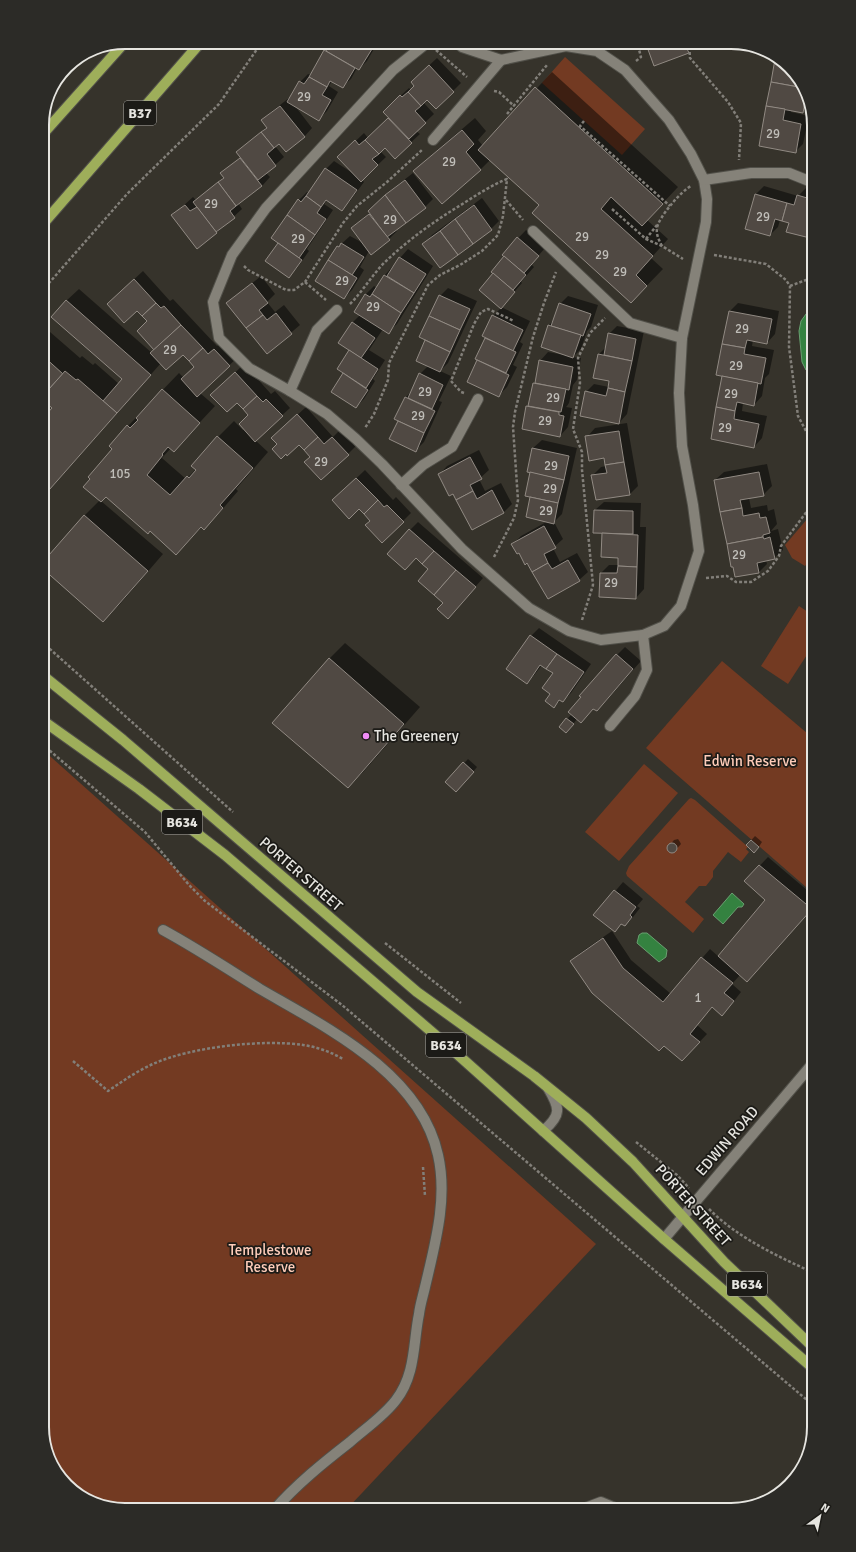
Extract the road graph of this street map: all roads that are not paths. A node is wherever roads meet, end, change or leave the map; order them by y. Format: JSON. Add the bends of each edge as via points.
{"nodes":[{"id":1,"x":119,"y":49,"type":"edge"},
{"id":2,"x":195,"y":49,"type":"edge"},
{"id":3,"x":419,"y":49,"type":"edge"},
{"id":4,"x":465,"y":49,"type":"edge"},
{"id":5,"x":552,"y":49,"type":"edge"},
{"id":6,"x":585,"y":49,"type":"edge"},
{"id":7,"x":501,"y":60,"type":"junction"},
{"id":8,"x":49,"y":128,"type":"edge"},
{"id":9,"x":433,"y":140,"type":"road end"},
{"id":10,"x":704,"y":180,"type":"junction"},
{"id":11,"x":807,"y":180,"type":"edge"},
{"id":12,"x":49,"y":217,"type":"edge"},
{"id":13,"x":533,"y":231,"type":"road end"},
{"id":14,"x":338,"y":310,"type":"road end"},
{"id":15,"x":682,"y":338,"type":"junction"},
{"id":16,"x":290,"y":391,"type":"junction"},
{"id":17,"x":478,"y":399,"type":"road end"},
{"id":18,"x":401,"y":485,"type":"junction"},
{"id":19,"x":643,"y":635,"type":"junction"},
{"id":20,"x":49,"y":681,"type":"edge"},
{"id":21,"x":49,"y":725,"type":"edge"},
{"id":22,"x":610,"y":726,"type":"dead end"},
{"id":23,"x":163,"y":930,"type":"dead end"},
{"id":24,"x":807,"y":1070,"type":"edge"},
{"id":25,"x":547,"y":1087,"type":"junction"},
{"id":26,"x":543,"y":1130,"type":"junction"},
{"id":27,"x":683,"y":1216,"type":"junction"},
{"id":28,"x":664,"y":1239,"type":"junction"},
{"id":29,"x":807,"y":1341,"type":"edge"},
{"id":30,"x":807,"y":1363,"type":"edge"},
{"id":31,"x":281,"y":1503,"type":"edge"}],
"edges":[{"from":1,"to":8,"type":"main road"},
{"from":2,"to":12,"type":"main road","number":"B37"},
{"from":3,"to":16,"type":"street","via":[[393,70],[266,208],[232,256],[213,302],[220,338],[249,368]]},
{"from":4,"to":7,"type":"street"},
{"from":5,"to":7,"type":"street"},
{"from":6,"to":10,"type":"street","via":[[597,51],[625,70],[669,120]]},
{"from":7,"to":9,"type":"street"},
{"from":10,"to":11,"type":"street","via":[[751,173],[789,173]]},
{"from":10,"to":15,"type":"street","via":[[706,222]]},
{"from":13,"to":15,"type":"street","via":[[630,324]]},
{"from":14,"to":16,"type":"street","via":[[317,330]]},
{"from":15,"to":19,"type":"street","via":[[679,393],[682,446],[699,551],[681,606],[664,626]]},
{"from":16,"to":18,"type":"street","via":[[327,414],[356,439]]},
{"from":17,"to":18,"type":"street","via":[[452,447],[423,465]]},
{"from":18,"to":19,"type":"street","via":[[462,549],[529,608],[569,631],[601,640]]},
{"from":19,"to":22,"type":"street","via":[[647,670],[635,696]]},
{"from":20,"to":25,"type":"main road","name":"PORTER STREET","number":"B634","via":[[123,740],[417,992]]},
{"from":21,"to":26,"type":"main road","number":"B634","via":[[214,846]]},
{"from":23,"to":31,"type":"street","via":[[355,1046],[403,1090],[422,1114],[438,1156],[442,1177],[438,1230],[419,1313],[412,1366],[406,1383],[384,1413],[311,1474]]},
{"from":24,"to":27,"type":"street","name":"EDWIN ROAD"},
{"from":25,"to":26,"type":"street","name":"PORTER STREET","via":[[557,1102],[557,1113],[552,1123]]},
{"from":25,"to":27,"type":"main road","name":"PORTER STREET","number":"B634","via":[[586,1118],[633,1162]]},
{"from":26,"to":28,"type":"main road","number":"B634"},
{"from":27,"to":28,"type":"street","name":"EDWIN ROAD"},
{"from":27,"to":29,"type":"main road","name":"PORTER STREET","number":"B634","via":[[724,1262]]},
{"from":28,"to":30,"type":"main road","number":"B634"}]}
